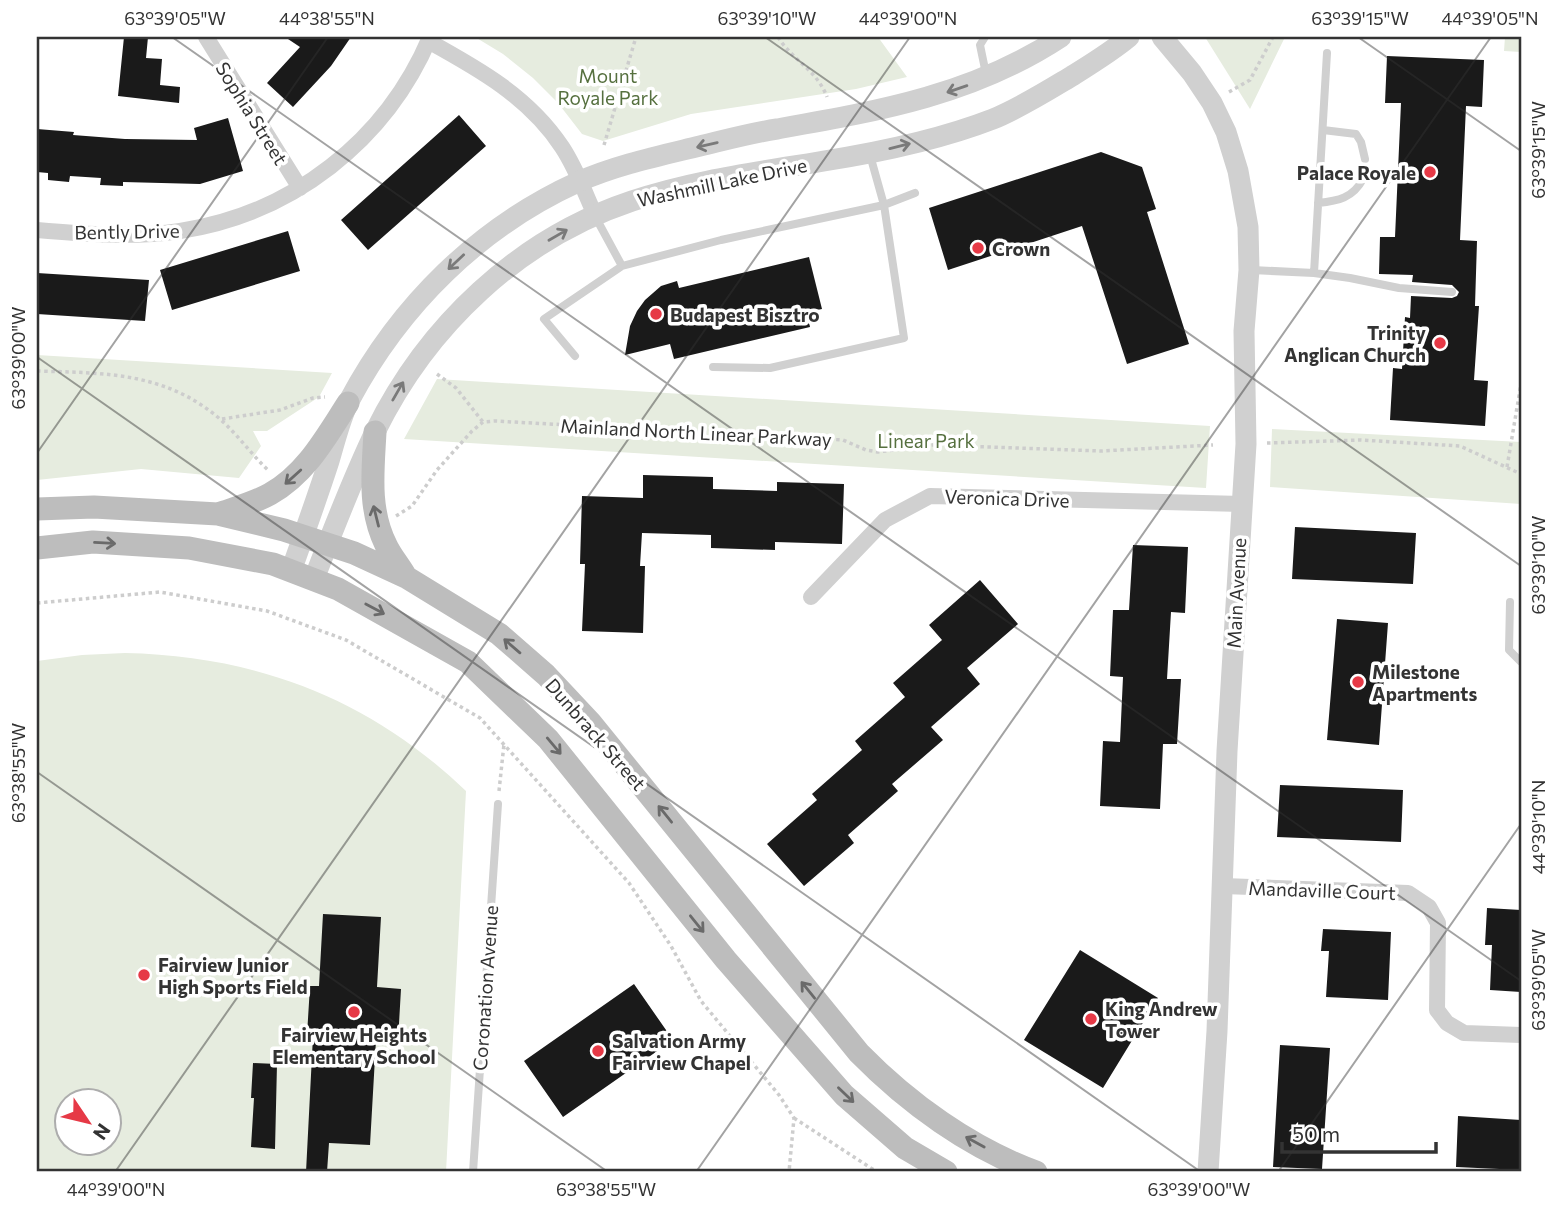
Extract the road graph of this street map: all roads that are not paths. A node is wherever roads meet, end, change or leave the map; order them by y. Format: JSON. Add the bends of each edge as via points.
{"nodes":[{"id":1,"x":206,"y":37,"type":"edge"},
{"id":2,"x":985,"y":37,"type":"edge"},
{"id":3,"x":1061,"y":37,"type":"edge"},
{"id":4,"x":1129,"y":37,"type":"edge"},
{"id":5,"x":1162,"y":37,"type":"edge"},
{"id":6,"x":429,"y":39,"type":"edge"},
{"id":7,"x":1327,"y":53,"type":"dead end"},
{"id":8,"x":986,"y":77,"type":"junction"},
{"id":9,"x":1323,"y":130,"type":"junction"},
{"id":10,"x":869,"y":153,"type":"junction"},
{"id":11,"x":1365,"y":159,"type":"dead end"},
{"id":12,"x":1363,"y":179,"type":"dead end"},
{"id":13,"x":580,"y":181,"type":"junction"},
{"id":14,"x":300,"y":188,"type":"junction"},
{"id":15,"x":915,"y":193,"type":"dead end"},
{"id":16,"x":1318,"y":203,"type":"junction"},
{"id":17,"x":884,"y":205,"type":"junction"},
{"id":18,"x":595,"y":215,"type":"junction"},
{"id":19,"x":37,"y":230,"type":"edge"},
{"id":20,"x":622,"y":267,"type":"junction"},
{"id":21,"x":1249,"y":270,"type":"junction"},
{"id":22,"x":1314,"y":273,"type":"junction"},
{"id":23,"x":1452,"y":292,"type":"dead end"},
{"id":24,"x":575,"y":356,"type":"dead end"},
{"id":25,"x":713,"y":367,"type":"dead end"},
{"id":26,"x":348,"y":403,"type":"junction"},
{"id":27,"x":375,"y":432,"type":"junction"},
{"id":28,"x":1241,"y":504,"type":"junction"},
{"id":29,"x":37,"y":509,"type":"edge"},
{"id":30,"x":218,"y":514,"type":"junction"},
{"id":31,"x":303,"y":536,"type":"junction"},
{"id":32,"x":328,"y":544,"type":"junction"},
{"id":33,"x":37,"y":548,"type":"edge"},
{"id":34,"x":291,"y":571,"type":"junction"},
{"id":35,"x":406,"y":577,"type":"junction"},
{"id":36,"x":314,"y":579,"type":"junction"},
{"id":37,"x":811,"y":597,"type":"dead end"},
{"id":38,"x":1510,"y":602,"type":"dead end"},
{"id":39,"x":1521,"y":662,"type":"edge"},
{"id":40,"x":498,"y":804,"type":"road end"},
{"id":41,"x":1223,"y":886,"type":"junction"},
{"id":42,"x":1521,"y":1035,"type":"edge"},
{"id":43,"x":473,"y":1172,"type":"edge"},
{"id":44,"x":946,"y":1172,"type":"edge"},
{"id":45,"x":1036,"y":1172,"type":"edge"},
{"id":46,"x":1208,"y":1172,"type":"edge"}],
"edges":[{"from":1,"to":14,"type":"street","name":"Sophia Street"},
{"from":2,"to":8,"type":"lane","via":[[980,45]]},
{"from":3,"to":8,"type":"street","name":"Washmill Lake Drive"},
{"from":10,"to":4,"type":"street","name":"Washmill Lake Drive","one_way":true,"via":[[996,118],[1053,88]]},
{"from":5,"to":21,"type":"street","name":"Main Avenue","via":[[1212,103],[1226,132],[1248,227]]},
{"from":6,"to":13,"type":"street","via":[[518,96],[563,148]]},
{"from":6,"to":14,"type":"street","name":"Bently Drive","via":[[400,91],[365,136]]},
{"from":7,"to":9,"type":"lane"},
{"from":8,"to":13,"type":"street","name":"Washmill Lake Drive","one_way":true,"via":[[916,101],[667,154]]},
{"from":9,"to":11,"type":"lane","via":[[1356,134]]},
{"from":9,"to":16,"type":"lane"},
{"from":10,"to":17,"type":"lane"},
{"from":10,"to":18,"type":"street","name":"Washmill Lake Drive","via":[[672,190]]},
{"from":12,"to":16,"type":"lane","via":[[1350,196]]},
{"from":13,"to":18,"type":"street"},
{"from":13,"to":26,"type":"street","name":"Washmill Lake Drive","one_way":true,"via":[[510,220],[428,288],[398,323]]},
{"from":14,"to":19,"type":"street","name":"Bently Drive","via":[[247,215],[180,231]]},
{"from":15,"to":17,"type":"lane"},
{"from":16,"to":22,"type":"lane"},
{"from":17,"to":20,"type":"lane"},
{"from":17,"to":25,"type":"lane","via":[[904,338],[771,368]]},
{"from":18,"to":20,"type":"lane"},
{"from":27,"to":18,"type":"street","name":"Washmill Lake Drive","one_way":true,"via":[[423,352],[480,289],[558,234]]},
{"from":20,"to":24,"type":"lane","via":[[544,319]]},
{"from":21,"to":22,"type":"lane"},
{"from":21,"to":28,"type":"street","name":"Main Avenue"},
{"from":22,"to":23,"type":"lane"},
{"from":26,"to":30,"type":"main road","one_way":true,"via":[[298,473],[268,496]]},
{"from":26,"to":31,"type":"street","name":"Washmill Lake Drive"},
{"from":27,"to":32,"type":"street","name":"Washmill Lake Drive"},
{"from":35,"to":27,"type":"main road","one_way":true,"via":[[377,522],[372,496]]},
{"from":28,"to":37,"type":"street","name":"Veronica Drive","via":[[930,496],[885,520]]},
{"from":28,"to":41,"type":"street","name":"Main Avenue"},
{"from":29,"to":30,"type":"main road","name":"Dunbrack Street","via":[[94,507]]},
{"from":30,"to":31,"type":"main road","name":"Dunbrack Street"},
{"from":31,"to":32,"type":"main road","name":"Dunbrack Street"},
{"from":31,"to":34,"type":"street","name":"Washmill Lake Drive"},
{"from":32,"to":35,"type":"main road","name":"Dunbrack Street"},
{"from":32,"to":36,"type":"street","name":"Washmill Lake Drive"},
{"from":33,"to":34,"type":"main road","name":"Dunbrack Street","one_way":true,"via":[[93,542],[189,548]]},
{"from":34,"to":36,"type":"main road","name":"Dunbrack Street"},
{"from":45,"to":35,"type":"main road","name":"Dunbrack Street","one_way":true,"via":[[967,1138],[888,1082],[859,1053],[590,722],[546,675],[499,634]]},
{"from":36,"to":44,"type":"main road","name":"Dunbrack Street","one_way":true,"via":[[468,662],[548,739],[726,960],[844,1095],[905,1148]]},
{"from":38,"to":39,"type":"lane","via":[[1509,650]]},
{"from":40,"to":43,"type":"lane","name":"Coronation Avenue"},
{"from":41,"to":42,"type":"street","name":"Mandaville Court","via":[[1408,893],[1429,907],[1438,923],[1437,1010],[1447,1023],[1464,1032]]},
{"from":41,"to":46,"type":"street","name":"Main Avenue"}]}
